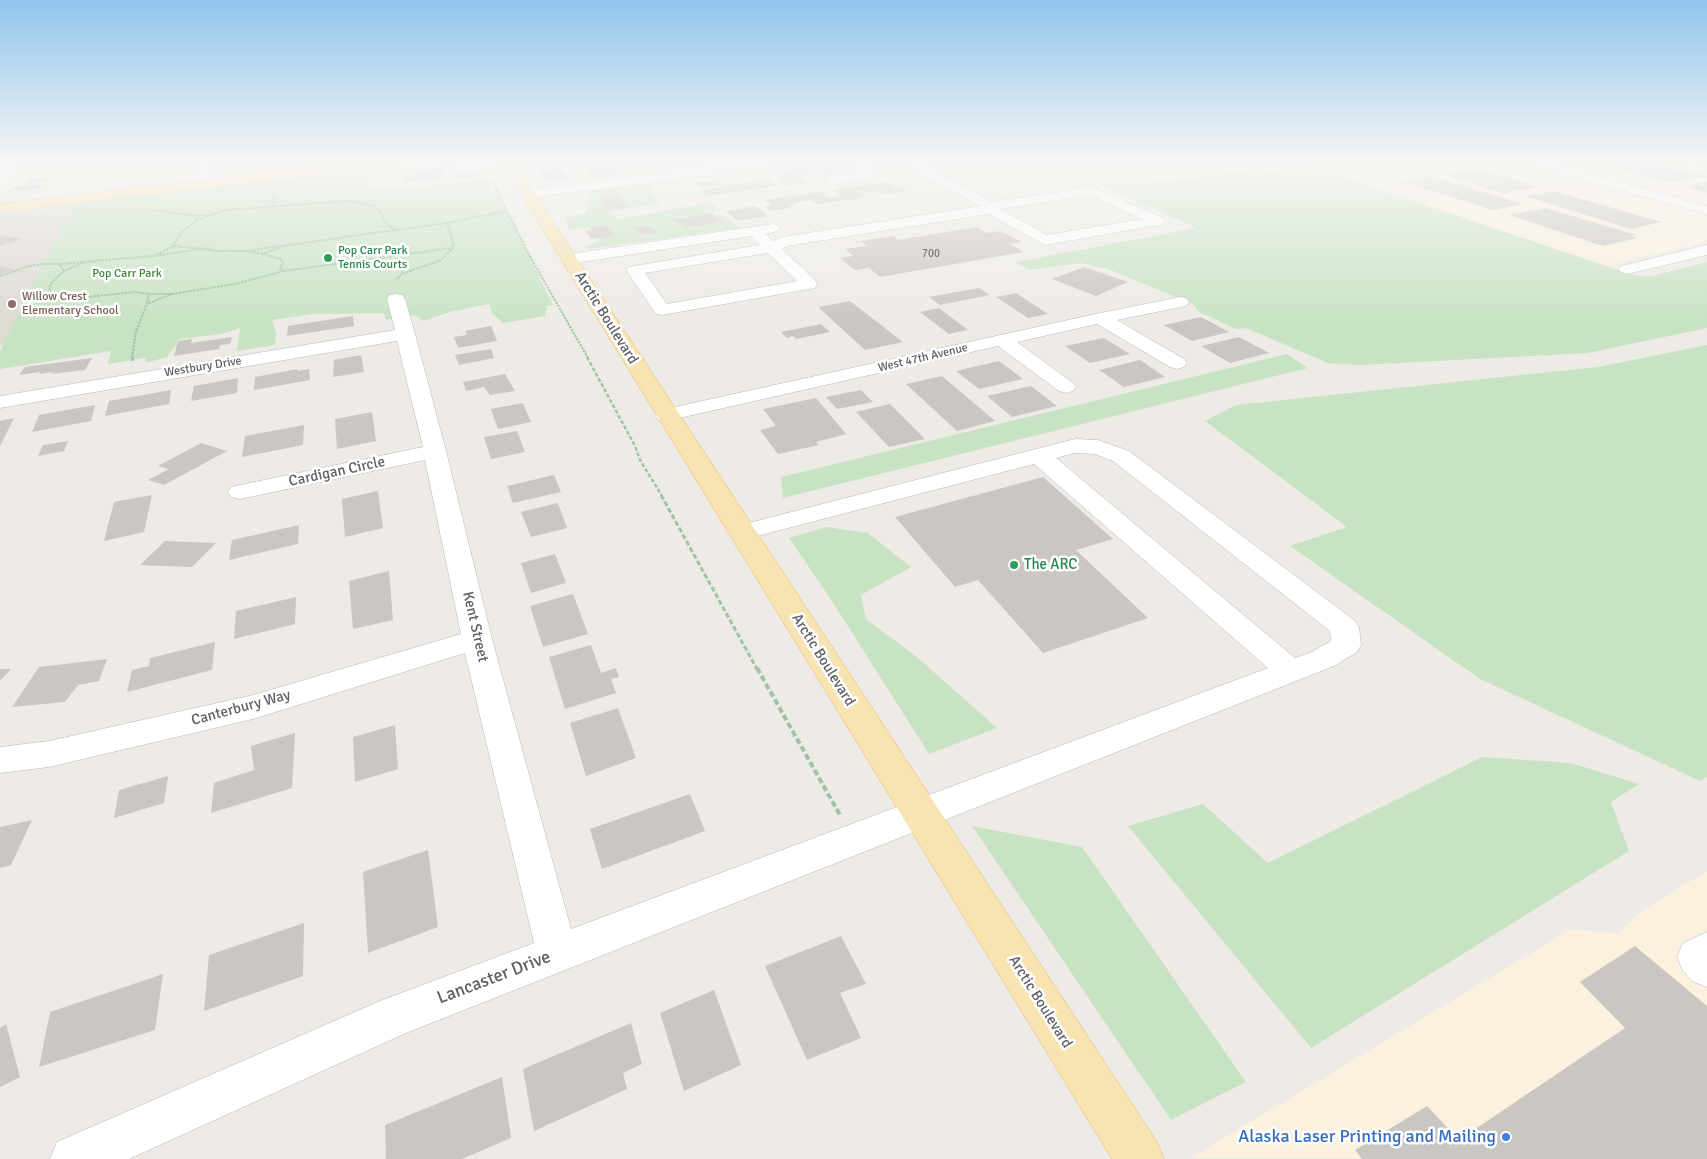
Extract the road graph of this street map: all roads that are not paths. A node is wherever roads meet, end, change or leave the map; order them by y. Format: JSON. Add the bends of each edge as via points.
{"nodes":[{"id":1,"x":534,"y":215,"type":"edge"},
{"id":2,"x":858,"y":215,"type":"edge"},
{"id":3,"x":947,"y":215,"type":"edge"},
{"id":4,"x":1002,"y":215,"type":"edge"},
{"id":5,"x":1145,"y":215,"type":"edge"},
{"id":6,"x":838,"y":218,"type":"dead end"},
{"id":7,"x":792,"y":226,"type":"dead end"},
{"id":8,"x":754,"y":231,"type":"junction"},
{"id":9,"x":772,"y":248,"type":"junction"},
{"id":10,"x":1707,"y":250,"type":"edge"},
{"id":11,"x":569,"y":259,"type":"junction"},
{"id":12,"x":1626,"y":269,"type":"dead end"},
{"id":13,"x":399,"y":287,"type":"road end"},
{"id":14,"x":1180,"y":302,"type":"dead end"},
{"id":15,"x":1100,"y":318,"type":"junction"},
{"id":16,"x":406,"y":334,"type":"junction"},
{"id":17,"x":1002,"y":340,"type":"junction"},
{"id":18,"x":1177,"y":364,"type":"dead end"},
{"id":19,"x":1066,"y":387,"type":"dead end"},
{"id":20,"x":0,"y":402,"type":"edge"},
{"id":21,"x":666,"y":415,"type":"junction"},
{"id":22,"x":435,"y":451,"type":"junction"},
{"id":23,"x":1038,"y":455,"type":"junction"},
{"id":24,"x":240,"y":492,"type":"dead end"},
{"id":25,"x":742,"y":532,"type":"junction"},
{"id":26,"x":477,"y":639,"type":"junction"},
{"id":27,"x":1291,"y":671,"type":"junction"},
{"id":28,"x":0,"y":760,"type":"edge"},
{"id":29,"x":920,"y":813,"type":"junction"},
{"id":30,"x":1707,"y":950,"type":"edge"},
{"id":31,"x":558,"y":954,"type":"junction"},
{"id":32,"x":1707,"y":967,"type":"edge"},
{"id":33,"x":74,"y":1159,"type":"edge"},
{"id":34,"x":1140,"y":1159,"type":"edge"}],
"edges":[{"from":1,"to":11,"type":"main road","name":"Arctic Boulevard"},
{"from":2,"to":6,"type":"street"},
{"from":3,"to":9,"type":"street","via":[[784,242]]},
{"from":4,"to":5,"type":"street","via":[[1045,240],[1158,221]]},
{"from":7,"to":8,"type":"street"},
{"from":8,"to":9,"type":"street"},
{"from":8,"to":11,"type":"street"},
{"from":9,"to":9,"type":"street","via":[[809,284],[662,310],[634,270]]},
{"from":10,"to":12,"type":"street"},
{"from":11,"to":21,"type":"main road","name":"Arctic Boulevard"},
{"from":13,"to":16,"type":"street","name":"Kent Street"},
{"from":14,"to":15,"type":"street","name":"West 47th Avenue"},
{"from":15,"to":17,"type":"street","name":"West 47th Avenue"},
{"from":15,"to":18,"type":"street"},
{"from":16,"to":20,"type":"street","name":"Westbury Drive"},
{"from":16,"to":22,"type":"street","name":"Kent Street"},
{"from":17,"to":19,"type":"street"},
{"from":17,"to":21,"type":"street","name":"West 47th Avenue"},
{"from":21,"to":25,"type":"main road","name":"Arctic Boulevard"},
{"from":22,"to":24,"type":"street","name":"Cardigan Circle"},
{"from":22,"to":26,"type":"street","name":"Kent Street"},
{"from":23,"to":25,"type":"street"},
{"from":23,"to":27,"type":"street"},
{"from":23,"to":27,"type":"street","name":"Lancaster Drive","via":[[1075,446],[1098,447],[1121,456],[1344,627],[1346,645],[1323,659]]},
{"from":25,"to":29,"type":"main road","name":"Arctic Boulevard"},
{"from":26,"to":28,"type":"street","name":"Canterbury Way","via":[[253,707],[49,754]]},
{"from":26,"to":31,"type":"street","name":"Kent Street"},
{"from":27,"to":29,"type":"street","name":"Lancaster Drive"},
{"from":29,"to":31,"type":"street","name":"Lancaster Drive"},
{"from":29,"to":34,"type":"main road","name":"Arctic Boulevard"},
{"from":30,"to":32,"type":"street","via":[[1698,957]]},
{"from":31,"to":33,"type":"street","name":"Lancaster Drive","via":[[395,1016]]}]}
